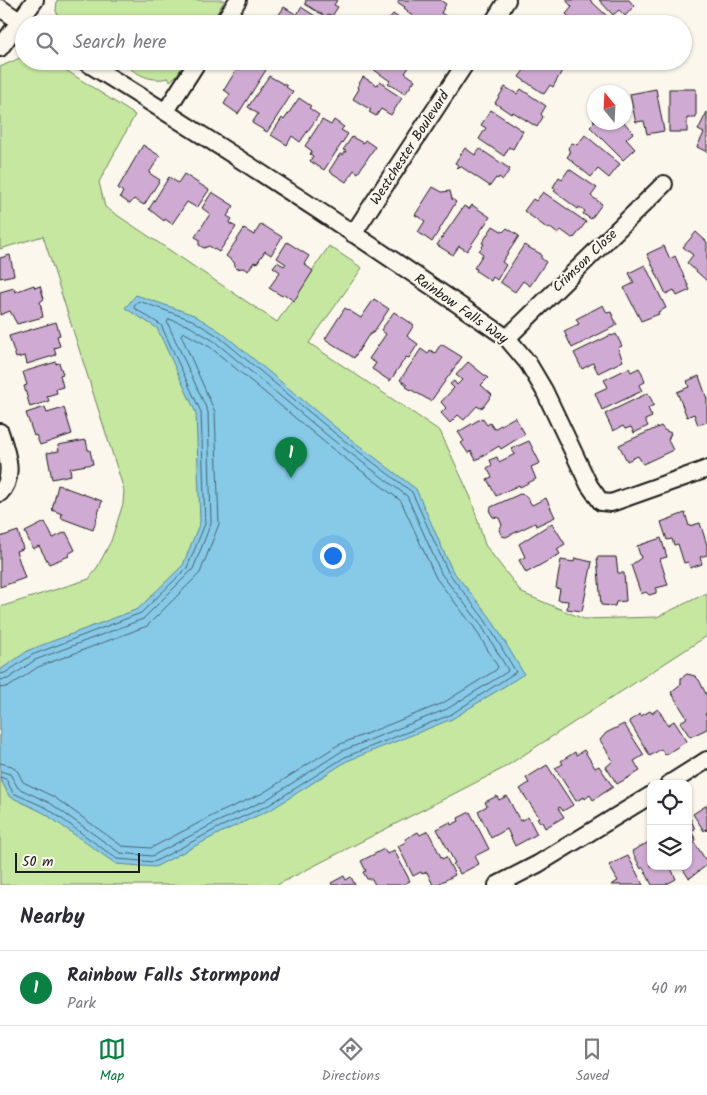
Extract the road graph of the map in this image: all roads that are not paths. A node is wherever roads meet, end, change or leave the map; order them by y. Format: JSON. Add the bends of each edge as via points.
{"nodes":[{"id":1,"x":36,"y":0,"type":"edge"},
{"id":2,"x":238,"y":0,"type":"edge"},
{"id":3,"x":508,"y":0,"type":"edge"},
{"id":4,"x":0,"y":8,"type":"edge"},
{"id":5,"x":27,"y":15,"type":"edge"},
{"id":6,"x":228,"y":15,"type":"edge"},
{"id":7,"x":498,"y":15,"type":"edge"},
{"id":8,"x":15,"y":18,"type":"edge"},
{"id":9,"x":15,"y":31,"type":"edge"},
{"id":10,"x":0,"y":48,"type":"edge"},
{"id":11,"x":99,"y":70,"type":"edge"},
{"id":12,"x":192,"y":70,"type":"edge"},
{"id":13,"x":461,"y":70,"type":"edge"},
{"id":14,"x":166,"y":111,"type":"junction"},
{"id":15,"x":664,"y":184,"type":"dead end"},
{"id":16,"x":353,"y":234,"type":"junction"},
{"id":17,"x":507,"y":338,"type":"junction"},
{"id":18,"x":0,"y":432,"type":"edge"},
{"id":19,"x":707,"y":469,"type":"edge"},
{"id":20,"x":0,"y":493,"type":"edge"},
{"id":21,"x":707,"y":760,"type":"edge"},
{"id":22,"x":675,"y":780,"type":"edge"},
{"id":23,"x":647,"y":797,"type":"edge"},
{"id":24,"x":497,"y":885,"type":"edge"}],
"edges":[{"from":1,"to":5,"type":"street"},
{"from":2,"to":6,"type":"street"},
{"from":3,"to":7,"type":"street"},
{"from":4,"to":8,"type":"street"},
{"from":9,"to":10,"type":"street"},
{"from":11,"to":14,"type":"street","name":"Rainbow Falls Way"},
{"from":12,"to":14,"type":"street"},
{"from":13,"to":16,"type":"street","name":"Westchester Boulevard"},
{"from":14,"to":16,"type":"street","name":"Rainbow Falls Way"},
{"from":15,"to":17,"type":"street","name":"Crimson Close"},
{"from":16,"to":17,"type":"street","name":"Rainbow Falls Way"},
{"from":17,"to":19,"type":"street","name":"Rainbow Falls Way","via":[[528,363],[544,390],[589,485],[601,502],[611,502]]},
{"from":18,"to":20,"type":"street","via":[[9,469],[6,487]]},
{"from":21,"to":22,"type":"street"},
{"from":23,"to":24,"type":"street","via":[[538,864]]}]}
